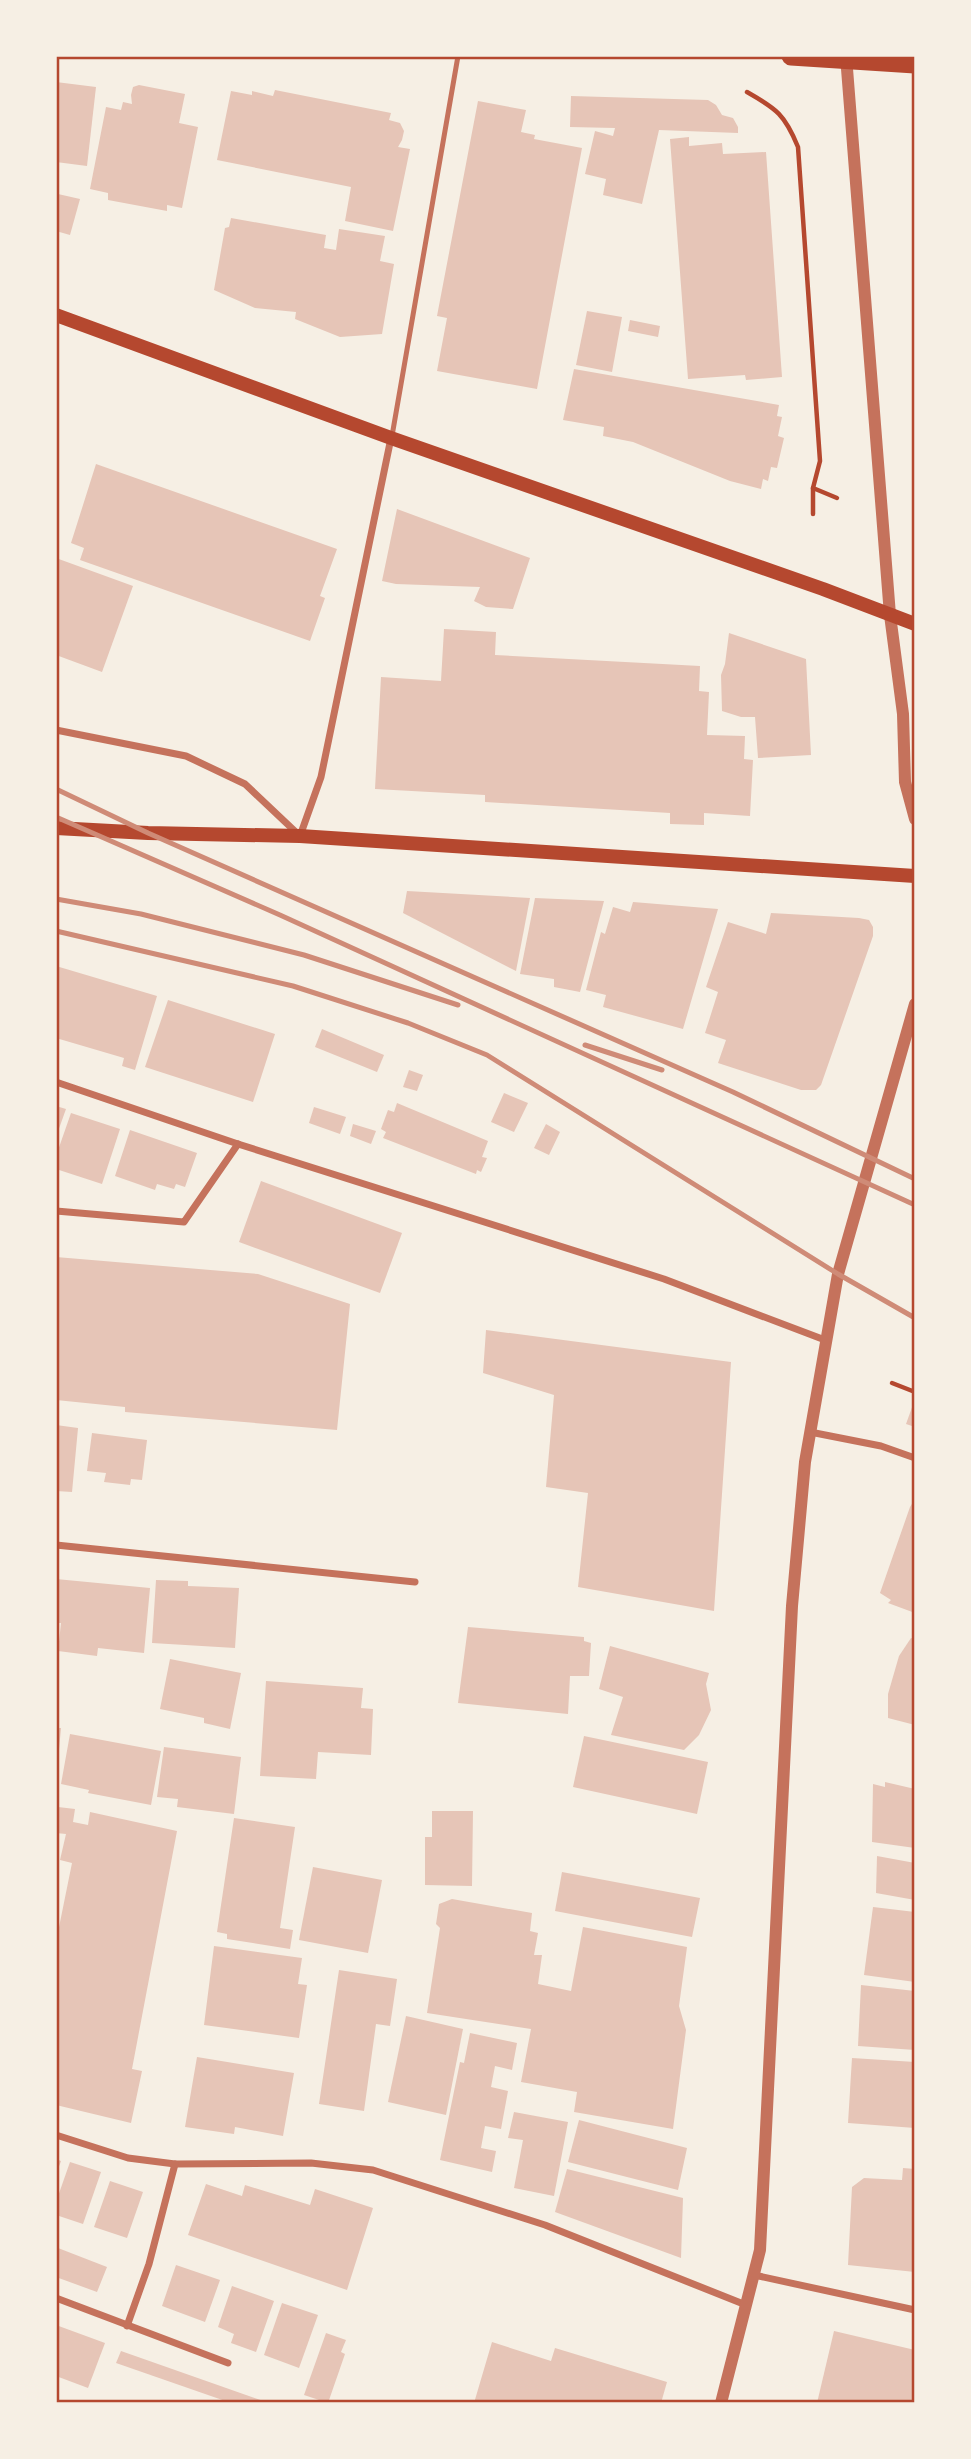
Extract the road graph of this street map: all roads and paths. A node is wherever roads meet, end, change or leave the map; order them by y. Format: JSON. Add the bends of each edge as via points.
{"nodes":[{"id":1,"x":458,"y":56,"type":"edge"},
{"id":2,"x":791,"y":56,"type":"edge"},
{"id":3,"x":846,"y":58,"type":"edge"},
{"id":4,"x":915,"y":64,"type":"edge"},
{"id":5,"x":747,"y":92,"type":"dead end"},
{"id":6,"x":56,"y":315,"type":"edge"},
{"id":7,"x":391,"y":438,"type":"junction"},
{"id":8,"x":813,"y":488,"type":"junction"},
{"id":9,"x":837,"y":498,"type":"dead end"},
{"id":10,"x":813,"y":514,"type":"dead end"},
{"id":11,"x":890,"y":615,"type":"junction"},
{"id":12,"x":915,"y":624,"type":"edge"},
{"id":13,"x":56,"y":730,"type":"edge"},
{"id":14,"x":915,"y":819,"type":"edge"},
{"id":15,"x":56,"y":828,"type":"edge"},
{"id":16,"x":300,"y":836,"type":"junction"},
{"id":17,"x":915,"y":876,"type":"edge"},
{"id":18,"x":915,"y":1004,"type":"edge"},
{"id":19,"x":56,"y":1082,"type":"edge"},
{"id":20,"x":238,"y":1144,"type":"junction"},
{"id":21,"x":56,"y":1211,"type":"edge"},
{"id":22,"x":825,"y":1340,"type":"junction"},
{"id":23,"x":892,"y":1383,"type":"dead end"},
{"id":24,"x":915,"y":1392,"type":"edge"},
{"id":25,"x":810,"y":1432,"type":"junction"},
{"id":26,"x":915,"y":1458,"type":"edge"},
{"id":27,"x":56,"y":1545,"type":"edge"},
{"id":28,"x":415,"y":1582,"type":"dead end"},
{"id":29,"x":56,"y":2135,"type":"edge"},
{"id":30,"x":175,"y":2164,"type":"junction"},
{"id":31,"x":754,"y":2275,"type":"junction"},
{"id":32,"x":56,"y":2298,"type":"edge"},
{"id":33,"x":746,"y":2305,"type":"junction"},
{"id":34,"x":915,"y":2310,"type":"edge"},
{"id":35,"x":127,"y":2326,"type":"junction"},
{"id":36,"x":228,"y":2363,"type":"dead end"},
{"id":37,"x":721,"y":2403,"type":"edge"}],
"edges":[{"from":1,"to":7,"type":"lane"},
{"from":2,"to":3,"type":"highway"},
{"from":3,"to":4,"type":"highway"},
{"from":3,"to":11,"type":"street"},
{"from":5,"to":8,"type":"path","via":[[772,106],[788,124],[798,147],[820,461]]},
{"from":6,"to":7,"type":"main road"},
{"from":7,"to":11,"type":"main road"},
{"from":7,"to":16,"type":"street","via":[[321,777]]},
{"from":8,"to":9,"type":"path"},
{"from":8,"to":10,"type":"path"},
{"from":11,"to":12,"type":"main road"},
{"from":11,"to":14,"type":"street","via":[[903,714],[905,782]]},
{"from":13,"to":16,"type":"street","via":[[186,756],[245,783]]},
{"from":15,"to":16,"type":"main road"},
{"from":16,"to":17,"type":"main road"},
{"from":18,"to":22,"type":"street","via":[[838,1273]]},
{"from":19,"to":20,"type":"street"},
{"from":20,"to":21,"type":"street","via":[[184,1222]]},
{"from":20,"to":22,"type":"street","via":[[664,1279]]},
{"from":22,"to":25,"type":"street"},
{"from":23,"to":24,"type":"path"},
{"from":25,"to":26,"type":"street"},
{"from":25,"to":31,"type":"street","via":[[792,1606],[760,2250]]},
{"from":27,"to":28,"type":"street"},
{"from":29,"to":30,"type":"street","via":[[128,2158]]},
{"from":30,"to":33,"type":"street","via":[[311,2163],[373,2170],[545,2225]]},
{"from":30,"to":35,"type":"street"},
{"from":31,"to":33,"type":"street"},
{"from":31,"to":34,"type":"street"},
{"from":32,"to":35,"type":"street"},
{"from":33,"to":37,"type":"street"},
{"from":35,"to":36,"type":"street"}]}
